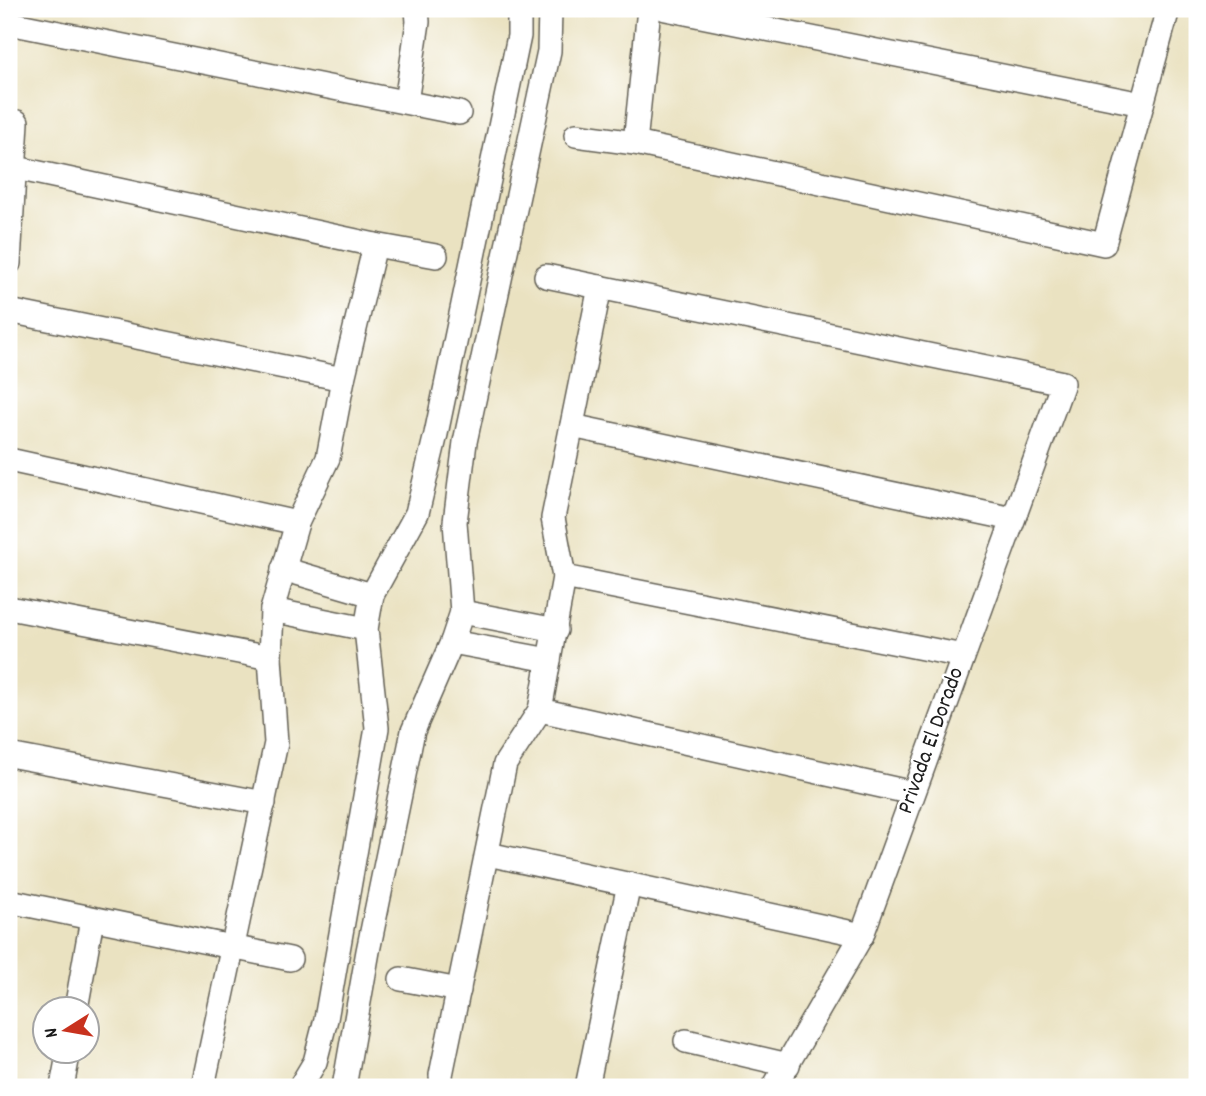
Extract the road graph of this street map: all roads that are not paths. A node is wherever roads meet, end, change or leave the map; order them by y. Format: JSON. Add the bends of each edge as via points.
{"nodes":[{"id":1,"x":417,"y":9,"type":"edge"},
{"id":2,"x":519,"y":9,"type":"edge"},
{"id":3,"x":550,"y":9,"type":"edge"},
{"id":4,"x":649,"y":9,"type":"edge"},
{"id":5,"x":666,"y":9,"type":"edge"},
{"id":6,"x":1168,"y":9,"type":"edge"},
{"id":7,"x":9,"y":23,"type":"edge"},
{"id":8,"x":406,"y":102,"type":"junction"},
{"id":9,"x":1142,"y":104,"type":"junction"},
{"id":10,"x":459,"y":113,"type":"dead end"},
{"id":11,"x":17,"y":122,"type":"dead end"},
{"id":12,"x":576,"y":135,"type":"dead end"},
{"id":13,"x":635,"y":143,"type":"junction"},
{"id":14,"x":16,"y":168,"type":"junction"},
{"id":15,"x":374,"y":246,"type":"junction"},
{"id":16,"x":436,"y":256,"type":"dead end"},
{"id":17,"x":9,"y":263,"type":"edge"},
{"id":18,"x":546,"y":276,"type":"dead end"},
{"id":19,"x":600,"y":288,"type":"junction"},
{"id":20,"x":9,"y":311,"type":"edge"},
{"id":21,"x":343,"y":379,"type":"junction"},
{"id":22,"x":572,"y":426,"type":"junction"},
{"id":23,"x":436,"y":434,"type":"junction"},
{"id":24,"x":465,"y":442,"type":"junction"},
{"id":25,"x":9,"y":460,"type":"edge"},
{"id":26,"x":1013,"y":519,"type":"junction"},
{"id":27,"x":297,"y":523,"type":"junction"},
{"id":28,"x":282,"y":569,"type":"junction"},
{"id":29,"x":564,"y":577,"type":"junction"},
{"id":30,"x":372,"y":595,"type":"junction"},
{"id":31,"x":9,"y":608,"type":"edge"},
{"id":32,"x":272,"y":610,"type":"junction"},
{"id":33,"x":462,"y":612,"type":"junction"},
{"id":34,"x":366,"y":629,"type":"junction"},
{"id":35,"x":556,"y":630,"type":"junction"},
{"id":36,"x":452,"y":642,"type":"junction"},
{"id":37,"x":963,"y":656,"type":"junction"},
{"id":38,"x":271,"y":658,"type":"junction"},
{"id":39,"x":550,"y":660,"type":"junction"},
{"id":40,"x":540,"y":710,"type":"junction"},
{"id":41,"x":9,"y":755,"type":"edge"},
{"id":42,"x":913,"y":793,"type":"junction"},
{"id":43,"x":366,"y":799,"type":"junction"},
{"id":44,"x":264,"y":803,"type":"junction"},
{"id":45,"x":398,"y":807,"type":"junction"},
{"id":46,"x":488,"y":854,"type":"junction"},
{"id":47,"x":629,"y":884,"type":"junction"},
{"id":48,"x":9,"y":901,"type":"edge"},
{"id":49,"x":92,"y":919,"type":"junction"},
{"id":50,"x":862,"y":935,"type":"junction"},
{"id":51,"x":338,"y":943,"type":"junction"},
{"id":52,"x":232,"y":949,"type":"junction"},
{"id":53,"x":368,"y":951,"type":"junction"},
{"id":54,"x":290,"y":959,"type":"dead end"},
{"id":55,"x":401,"y":979,"type":"dead end"},
{"id":56,"x":459,"y":990,"type":"junction"},
{"id":57,"x":78,"y":995,"type":"edge"},
{"id":58,"x":686,"y":1041,"type":"dead end"},
{"id":59,"x":66,"y":1064,"type":"edge"},
{"id":60,"x":788,"y":1065,"type":"junction"},
{"id":61,"x":203,"y":1086,"type":"edge"},
{"id":62,"x":62,"y":1087,"type":"edge"},
{"id":63,"x":300,"y":1087,"type":"edge"},
{"id":64,"x":344,"y":1087,"type":"edge"},
{"id":65,"x":442,"y":1087,"type":"edge"},
{"id":66,"x":587,"y":1087,"type":"edge"},
{"id":67,"x":774,"y":1087,"type":"edge"}],
"edges":[{"from":1,"to":8,"type":"street"},
{"from":2,"to":23,"type":"street","via":[[519,36]]},
{"from":3,"to":24,"type":"street","via":[[549,51]]},
{"from":4,"to":13,"type":"street"},
{"from":5,"to":9,"type":"street"},
{"from":6,"to":9,"type":"street"},
{"from":7,"to":8,"type":"street"},
{"from":8,"to":10,"type":"street"},
{"from":9,"to":13,"type":"street","via":[[1104,244]]},
{"from":11,"to":14,"type":"street"},
{"from":12,"to":13,"type":"street"},
{"from":14,"to":15,"type":"street"},
{"from":14,"to":17,"type":"street"},
{"from":15,"to":16,"type":"street"},
{"from":15,"to":21,"type":"street"},
{"from":18,"to":19,"type":"street"},
{"from":19,"to":22,"type":"street"},
{"from":19,"to":26,"type":"street","name":"Privada El Dorado","via":[[1063,383]]},
{"from":20,"to":21,"type":"street"},
{"from":21,"to":27,"type":"street","via":[[328,458]]},
{"from":22,"to":26,"type":"street"},
{"from":22,"to":29,"type":"street","via":[[553,518]]},
{"from":23,"to":24,"type":"street"},
{"from":23,"to":30,"type":"street","via":[[417,513]]},
{"from":24,"to":33,"type":"street","via":[[455,523]]},
{"from":25,"to":27,"type":"street"},
{"from":26,"to":37,"type":"street","name":"Privada El Dorado"},
{"from":27,"to":28,"type":"street"},
{"from":28,"to":30,"type":"street"},
{"from":28,"to":32,"type":"street"},
{"from":29,"to":35,"type":"street"},
{"from":29,"to":37,"type":"street"},
{"from":30,"to":34,"type":"street"},
{"from":31,"to":38,"type":"street"},
{"from":32,"to":34,"type":"street"},
{"from":32,"to":38,"type":"street"},
{"from":33,"to":35,"type":"street"},
{"from":33,"to":36,"type":"street"},
{"from":34,"to":43,"type":"street","via":[[377,728]]},
{"from":35,"to":39,"type":"street"},
{"from":36,"to":39,"type":"street"},
{"from":36,"to":45,"type":"street","via":[[413,731]]},
{"from":37,"to":42,"type":"street","name":"Privada El Dorado"},
{"from":38,"to":44,"type":"street","via":[[276,743]]},
{"from":39,"to":40,"type":"street"},
{"from":40,"to":42,"type":"street"},
{"from":40,"to":46,"type":"street","via":[[505,764]]},
{"from":41,"to":44,"type":"street"},
{"from":42,"to":50,"type":"street","name":"Privada El Dorado"},
{"from":43,"to":45,"type":"street"},
{"from":43,"to":51,"type":"street"},
{"from":44,"to":52,"type":"street"},
{"from":45,"to":53,"type":"street"},
{"from":46,"to":47,"type":"street"},
{"from":46,"to":56,"type":"street"},
{"from":47,"to":50,"type":"street"},
{"from":47,"to":66,"type":"street"},
{"from":48,"to":49,"type":"street"},
{"from":49,"to":52,"type":"street"},
{"from":49,"to":57,"type":"street"},
{"from":50,"to":60,"type":"street","name":"Privada El Dorado"},
{"from":51,"to":53,"type":"street"},
{"from":51,"to":63,"type":"street","via":[[315,1062]]},
{"from":52,"to":54,"type":"street"},
{"from":52,"to":61,"type":"street"},
{"from":53,"to":64,"type":"street"},
{"from":55,"to":56,"type":"street"},
{"from":56,"to":65,"type":"street"},
{"from":58,"to":60,"type":"street"},
{"from":59,"to":62,"type":"street"},
{"from":60,"to":67,"type":"street","name":"Privada El Dorado"}]}
